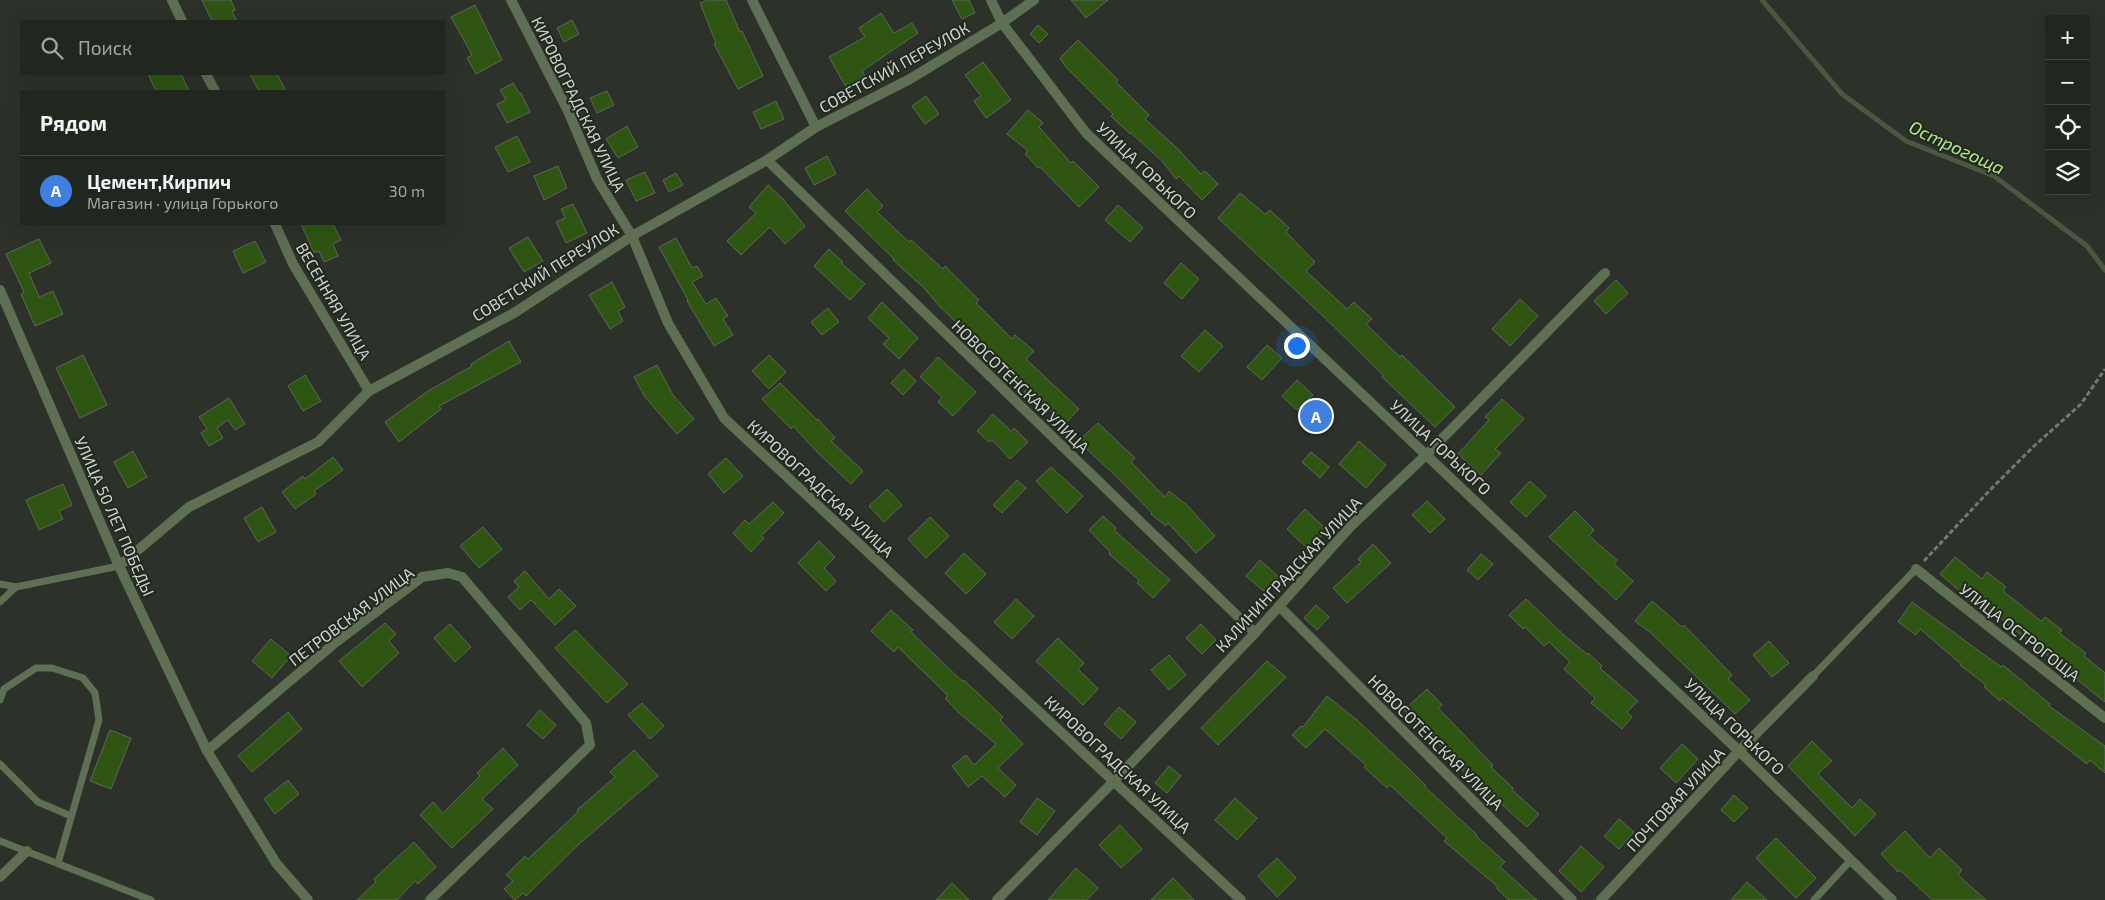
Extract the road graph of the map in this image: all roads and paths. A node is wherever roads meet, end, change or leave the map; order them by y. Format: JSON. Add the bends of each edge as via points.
{"nodes":[{"id":1,"x":172,"y":0,"type":"edge"},
{"id":2,"x":511,"y":0,"type":"edge"},
{"id":3,"x":752,"y":0,"type":"edge"},
{"id":4,"x":991,"y":0,"type":"edge"},
{"id":5,"x":1034,"y":0,"type":"edge"},
{"id":6,"x":182,"y":20,"type":"edge"},
{"id":7,"x":1002,"y":23,"type":"junction"},
{"id":8,"x":207,"y":75,"type":"edge"},
{"id":9,"x":214,"y":90,"type":"edge"},
{"id":10,"x":816,"y":127,"type":"junction"},
{"id":11,"x":767,"y":160,"type":"junction"},
{"id":12,"x":275,"y":225,"type":"edge"},
{"id":13,"x":632,"y":236,"type":"junction"},
{"id":14,"x":1605,"y":273,"type":"dead end"},
{"id":15,"x":0,"y":290,"type":"edge"},
{"id":16,"x":2105,"y":369,"type":"edge"},
{"id":17,"x":369,"y":391,"type":"junction"},
{"id":18,"x":1427,"y":454,"type":"junction"},
{"id":19,"x":119,"y":566,"type":"junction"},
{"id":20,"x":1916,"y":569,"type":"junction"},
{"id":21,"x":0,"y":584,"type":"edge"},
{"id":22,"x":16,"y":586,"type":"junction"},
{"id":23,"x":0,"y":602,"type":"edge"},
{"id":24,"x":1279,"y":606,"type":"junction"},
{"id":25,"x":1254,"y":633,"type":"junction"},
{"id":26,"x":1812,"y":676,"type":"joint"},
{"id":27,"x":0,"y":700,"type":"edge"},
{"id":28,"x":2105,"y":718,"type":"edge"},
{"id":29,"x":1739,"y":751,"type":"junction"},
{"id":30,"x":207,"y":752,"type":"junction"},
{"id":31,"x":0,"y":764,"type":"edge"},
{"id":32,"x":1114,"y":781,"type":"junction"},
{"id":33,"x":71,"y":816,"type":"junction"},
{"id":34,"x":0,"y":841,"type":"edge"},
{"id":35,"x":28,"y":851,"type":"junction"},
{"id":36,"x":1852,"y":860,"type":"junction"},
{"id":37,"x":58,"y":863,"type":"junction"},
{"id":38,"x":0,"y":877,"type":"edge"},
{"id":39,"x":151,"y":900,"type":"edge"},
{"id":40,"x":308,"y":900,"type":"edge"},
{"id":41,"x":430,"y":900,"type":"edge"},
{"id":42,"x":997,"y":900,"type":"edge"},
{"id":43,"x":1241,"y":900,"type":"edge"},
{"id":44,"x":1572,"y":900,"type":"edge"},
{"id":45,"x":1602,"y":900,"type":"edge"},
{"id":46,"x":1814,"y":900,"type":"edge"},
{"id":47,"x":1892,"y":900,"type":"edge"}],
"edges":[{"from":1,"to":6,"type":"street"},
{"from":2,"to":13,"type":"street","name":"КИРОВОГРАДСКАЯ УЛИЦА","via":[[568,111],[597,179]]},
{"from":3,"to":10,"type":"street"},
{"from":4,"to":7,"type":"street","name":"УЛИЦА ГОРЬКОГО"},
{"from":5,"to":7,"type":"street","name":"СОВЕТСКИЙ ПЕРЕУЛОК"},
{"from":7,"to":10,"type":"street","name":"СОВЕТСКИЙ ПЕРЕУЛОК","via":[[910,79]]},
{"from":7,"to":18,"type":"street","name":"УЛИЦА ГОРЬКОГО","via":[[1086,134]]},
{"from":8,"to":9,"type":"street"},
{"from":10,"to":11,"type":"street","name":"СОВЕТСКИЙ ПЕРЕУЛОК"},
{"from":11,"to":13,"type":"street","name":"СОВЕТСКИЙ ПЕРЕУЛОК"},
{"from":11,"to":25,"type":"street","name":"НОВОСОТЕНСКАЯ УЛИЦА"},
{"from":12,"to":17,"type":"street","name":"ВЕСЕННЯЯ УЛИЦА","via":[[293,264]]},
{"from":13,"to":17,"type":"street","name":"СОВЕТСКИЙ ПЕРЕУЛОК","via":[[514,313]]},
{"from":13,"to":32,"type":"street","name":"КИРОВОГРАДСКАЯ УЛИЦА","via":[[668,323],[724,418]]},
{"from":14,"to":18,"type":"street","name":"КАЛИНИНГРАДСКАЯ УЛИЦА"},
{"from":15,"to":19,"type":"street","name":"УЛИЦА 50 ЛЕТ ПОБЕДЫ"},
{"from":16,"to":20,"type":"path","via":[[2081,404],[2033,447]]},
{"from":17,"to":19,"type":"street","name":"СОВЕТСКИЙ ПЕРЕУЛОК","via":[[318,442],[190,508]]},
{"from":18,"to":24,"type":"street","name":"КАЛИНИНГРАДСКАЯ УЛИЦА","via":[[1351,526]]},
{"from":18,"to":29,"type":"street","name":"УЛИЦА ГОРЬКОГО"},
{"from":19,"to":22,"type":"lane"},
{"from":19,"to":30,"type":"street","name":"УЛИЦА 50 ЛЕТ ПОБЕДЫ"},
{"from":20,"to":26,"type":"lane"},
{"from":20,"to":28,"type":"street","name":"УЛИЦА ОСТРОГОЩА"},
{"from":21,"to":22,"type":"lane"},
{"from":22,"to":23,"type":"lane"},
{"from":24,"to":25,"type":"street","name":"КАЛИНИНГРАДСКАЯ УЛИЦА"},
{"from":24,"to":44,"type":"street","name":"НОВОСОТЕНСКАЯ УЛИЦА"},
{"from":25,"to":32,"type":"street","name":"КАЛИНИНГРАДСКАЯ УЛИЦА"},
{"from":26,"to":29,"type":"street","name":"ПОЧТОВАЯ УЛИЦА"},
{"from":27,"to":33,"type":"lane","via":[[4,689],[36,668],[52,668],[83,678],[96,693],[99,720]]},
{"from":29,"to":36,"type":"street","name":"УЛИЦА ГОРЬКОГО"},
{"from":29,"to":45,"type":"street","name":"ПОЧТОВАЯ УЛИЦА"},
{"from":30,"to":40,"type":"street","via":[[276,863]]},
{"from":30,"to":41,"type":"street","name":"ПЕТРОВСКАЯ УЛИЦА","via":[[336,642],[422,578],[448,573],[462,578],[586,723],[590,745]]},
{"from":31,"to":33,"type":"lane","via":[[38,802]]},
{"from":32,"to":42,"type":"street","name":"КАЛИНИНГРАДСКАЯ УЛИЦА"},
{"from":32,"to":43,"type":"street","name":"КИРОВОГРАДСКАЯ УЛИЦА"},
{"from":33,"to":37,"type":"lane"},
{"from":34,"to":35,"type":"lane"},
{"from":35,"to":37,"type":"lane"},
{"from":35,"to":38,"type":"street"},
{"from":36,"to":46,"type":"lane"},
{"from":36,"to":47,"type":"street","name":"УЛИЦА ГОРЬКОГО"},
{"from":37,"to":39,"type":"lane"}]}
